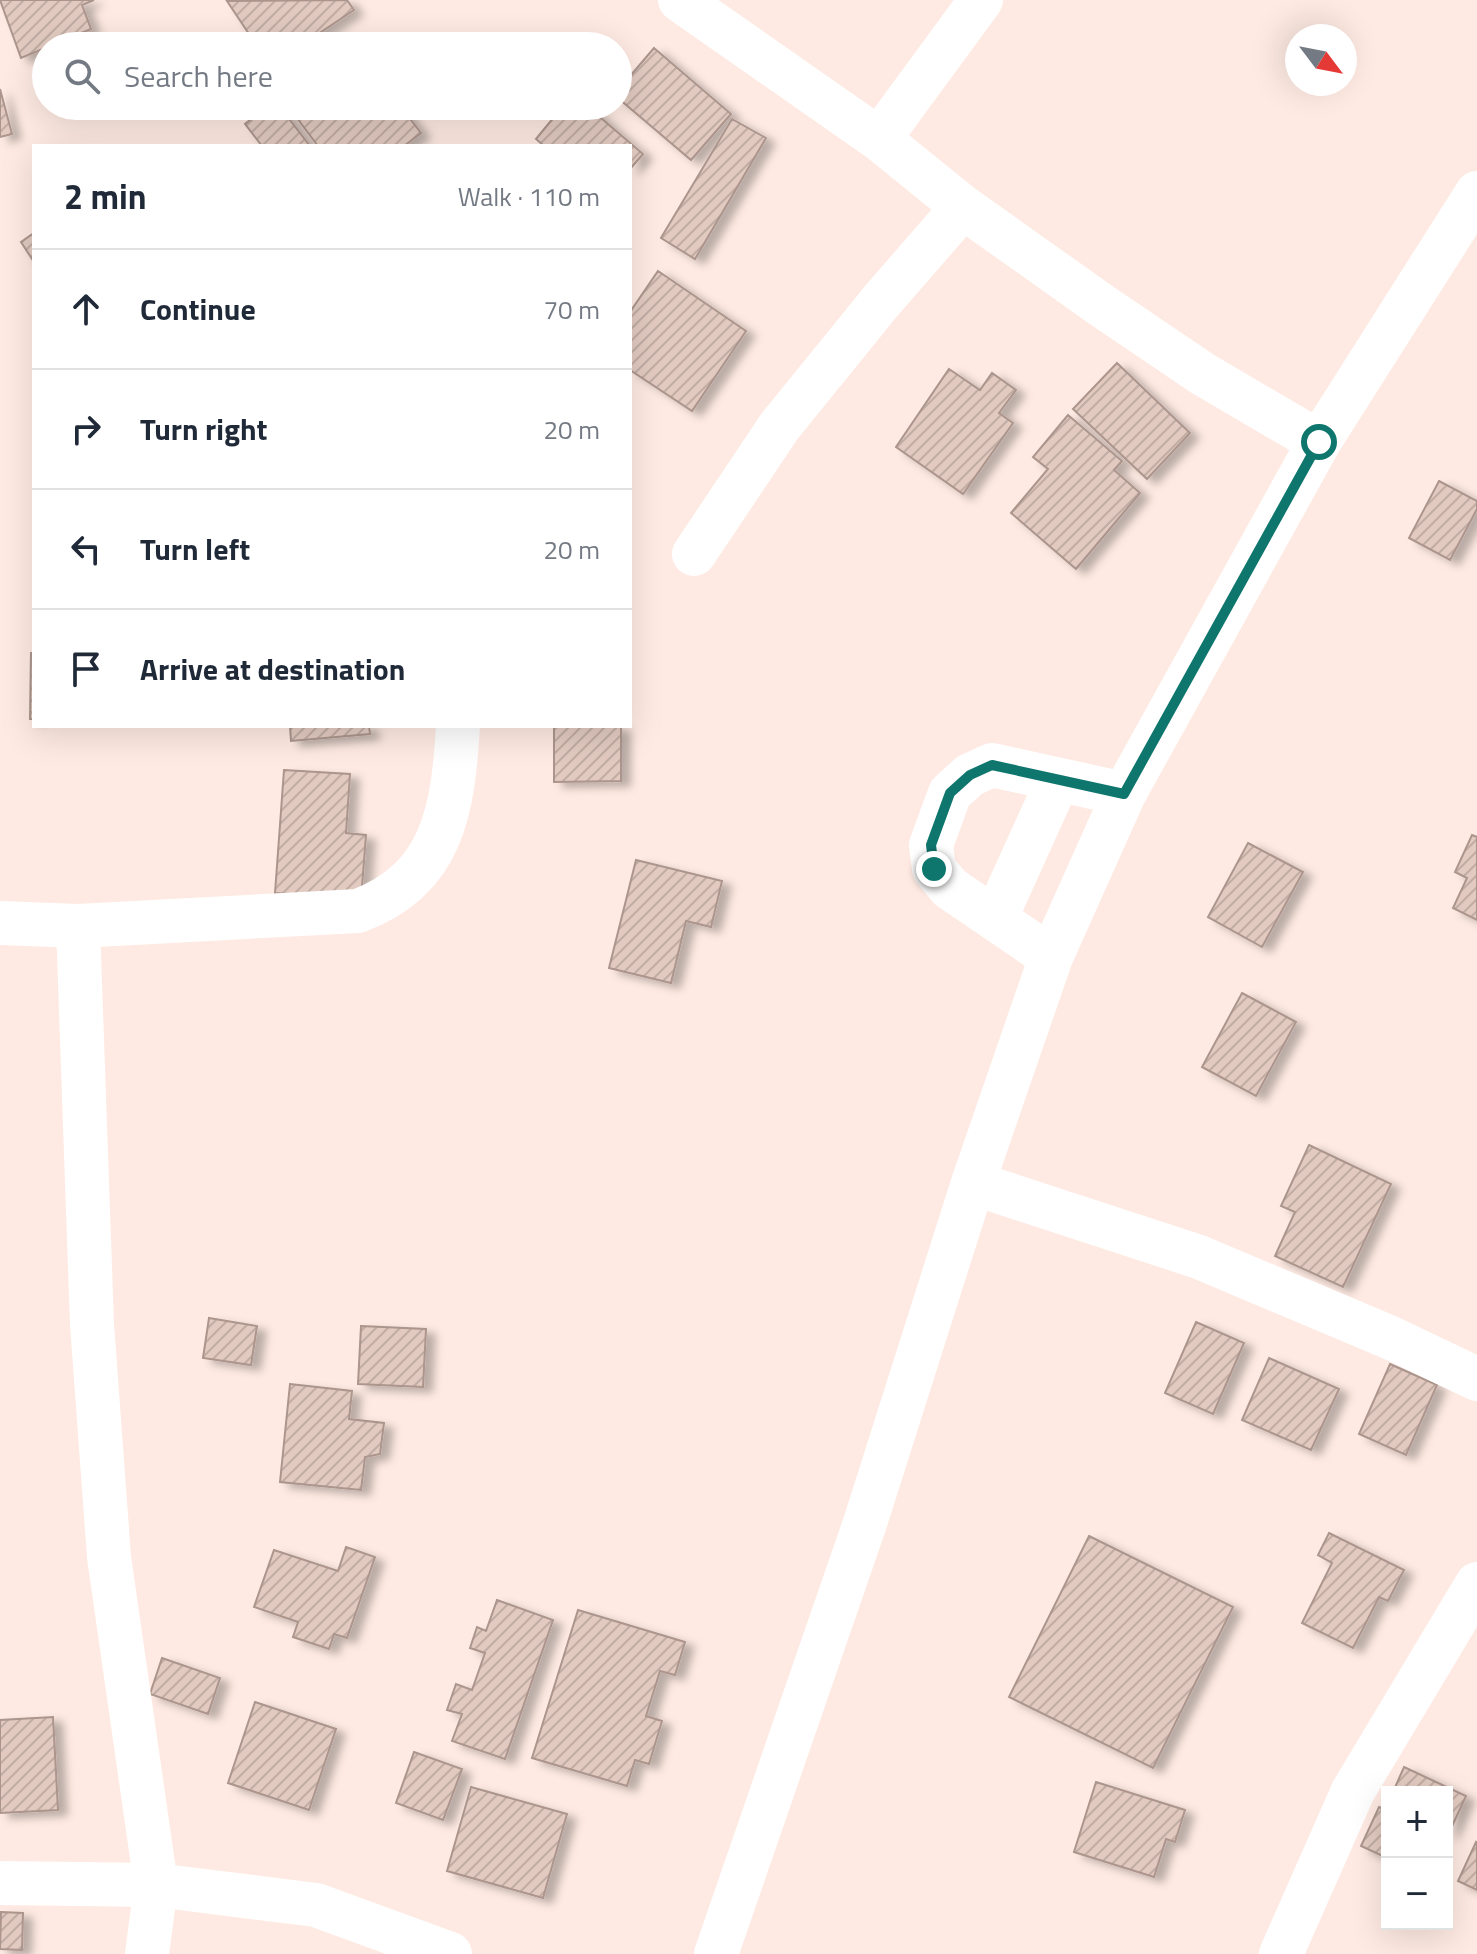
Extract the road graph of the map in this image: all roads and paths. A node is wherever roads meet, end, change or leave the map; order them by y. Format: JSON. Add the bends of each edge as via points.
{"nodes":[{"id":1,"x":680,"y":0,"type":"edge"},
{"id":2,"x":981,"y":0,"type":"edge"},
{"id":3,"x":879,"y":139,"type":"junction"},
{"id":4,"x":1477,"y":193,"type":"edge"},
{"id":5,"x":963,"y":207,"type":"junction"},
{"id":6,"x":1319,"y":442,"type":"junction"},
{"id":7,"x":694,"y":554,"type":"dead end"},
{"id":8,"x":458,"y":728,"type":"edge"},
{"id":9,"x":1058,"y":780,"type":"junction"},
{"id":10,"x":1124,"y":794,"type":"junction"},
{"id":11,"x":996,"y":917,"type":"junction"},
{"id":12,"x":0,"y":923,"type":"edge"},
{"id":13,"x":78,"y":926,"type":"junction"},
{"id":14,"x":1051,"y":957,"type":"junction"},
{"id":15,"x":973,"y":1183,"type":"junction"},
{"id":16,"x":1477,"y":1379,"type":"edge"},
{"id":17,"x":1477,"y":1584,"type":"edge"},
{"id":18,"x":0,"y":1883,"type":"edge"},
{"id":19,"x":156,"y":1885,"type":"junction"},
{"id":20,"x":147,"y":1954,"type":"edge"},
{"id":21,"x":450,"y":1954,"type":"edge"},
{"id":22,"x":716,"y":1954,"type":"edge"},
{"id":23,"x":1281,"y":1954,"type":"edge"}],
"edges":[{"from":1,"to":3,"type":"street"},
{"from":2,"to":3,"type":"street"},
{"from":3,"to":5,"type":"street"},
{"from":4,"to":6,"type":"street"},
{"from":5,"to":6,"type":"street","via":[[1203,374]]},
{"from":5,"to":7,"type":"street","via":[[779,427]]},
{"from":6,"to":10,"type":"street"},
{"from":8,"to":13,"type":"street","via":[[455,776],[442,833],[409,884],[381,902],[358,911]]},
{"from":9,"to":10,"type":"street"},
{"from":9,"to":11,"type":"street"},
{"from":9,"to":11,"type":"street","via":[[992,765],[950,793],[931,845],[934,869],[950,888]]},
{"from":10,"to":14,"type":"street"},
{"from":11,"to":14,"type":"street"},
{"from":12,"to":13,"type":"street"},
{"from":13,"to":19,"type":"street","via":[[92,1324],[109,1557]]},
{"from":14,"to":15,"type":"street"},
{"from":15,"to":16,"type":"street","via":[[1199,1257]]},
{"from":15,"to":22,"type":"street","via":[[865,1523]]},
{"from":17,"to":23,"type":"street","via":[[1353,1791]]},
{"from":18,"to":19,"type":"street"},
{"from":19,"to":20,"type":"street"},
{"from":19,"to":21,"type":"street","via":[[316,1905]]}]}
